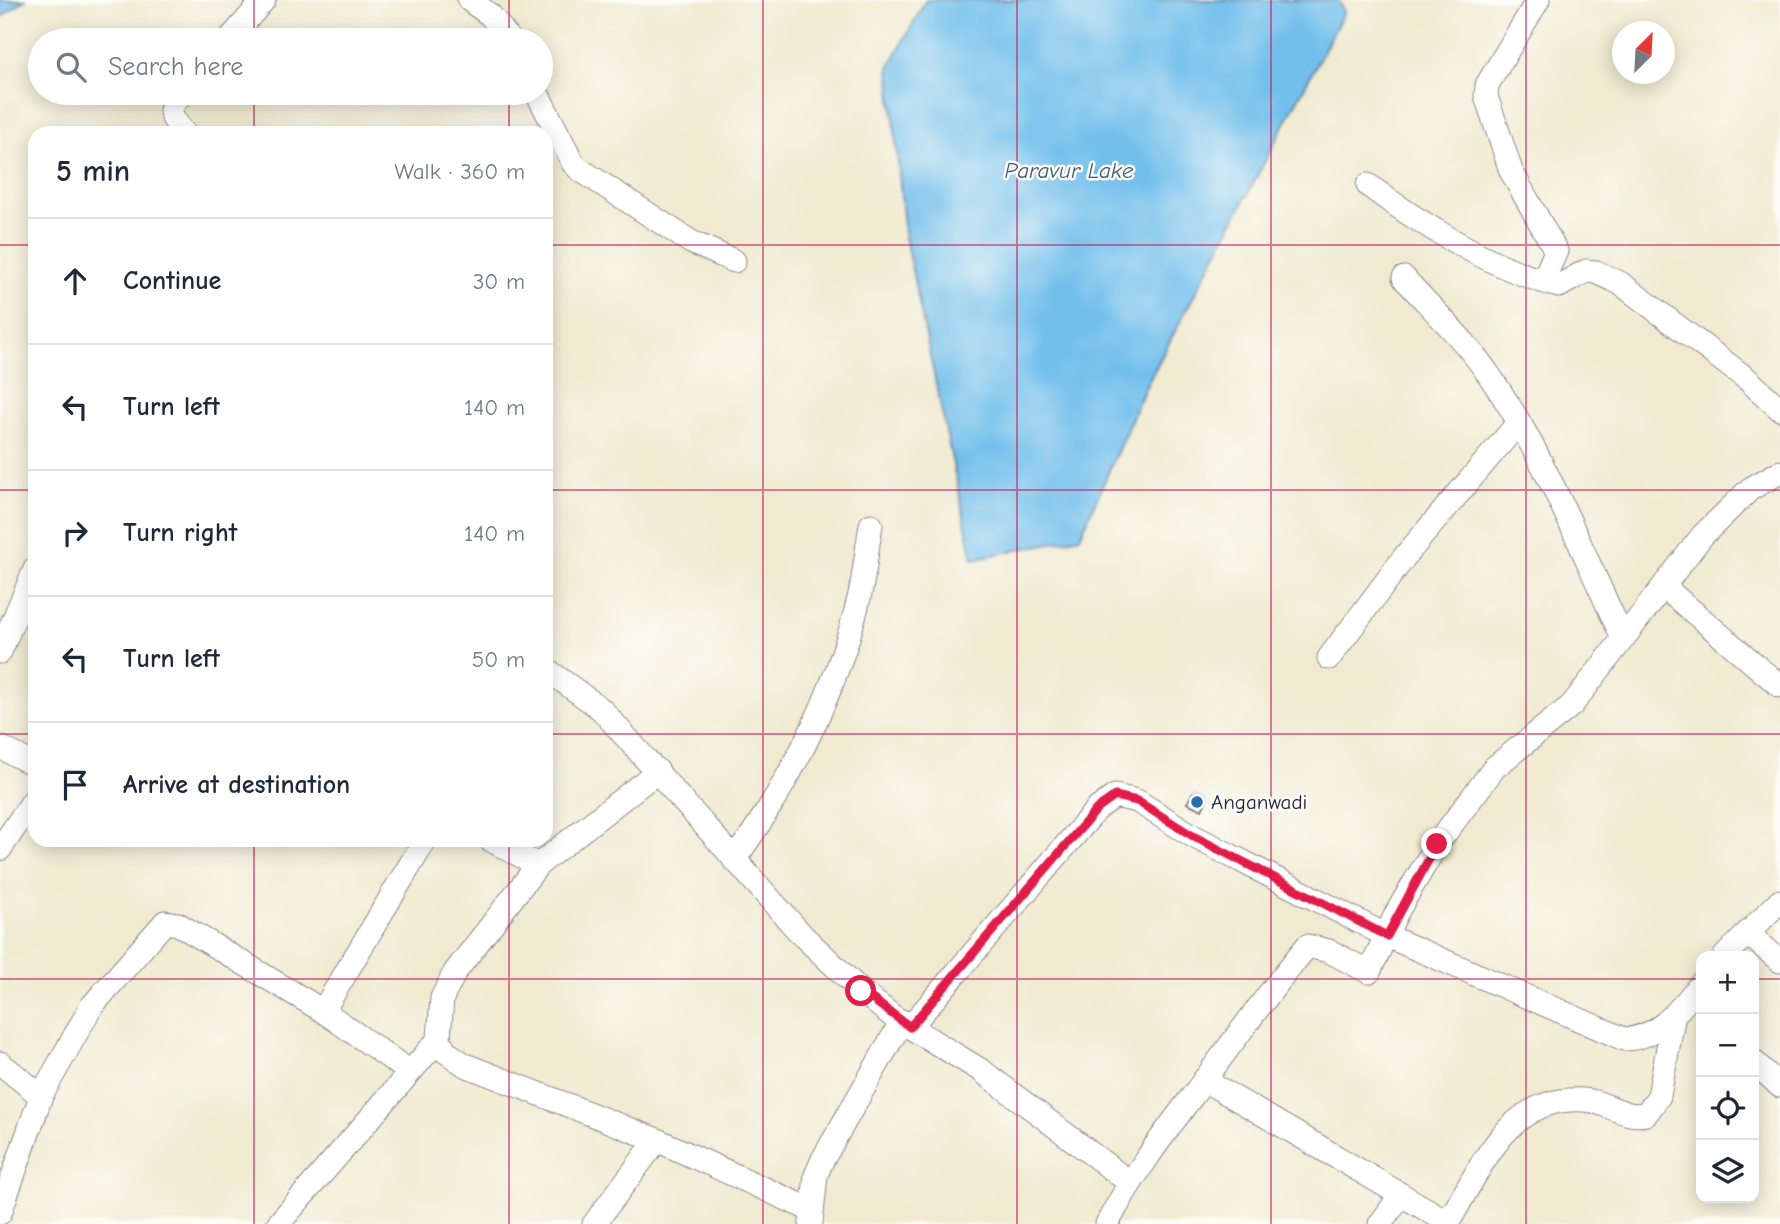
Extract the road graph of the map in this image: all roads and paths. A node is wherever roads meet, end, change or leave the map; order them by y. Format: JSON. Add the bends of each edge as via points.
{"nodes":[{"id":1,"x":264,"y":0,"type":"edge"},
{"id":2,"x":469,"y":0,"type":"edge"},
{"id":3,"x":1538,"y":0,"type":"edge"},
{"id":4,"x":240,"y":28,"type":"edge"},
{"id":5,"x":500,"y":28,"type":"edge"},
{"id":6,"x":172,"y":105,"type":"edge"},
{"id":7,"x":543,"y":105,"type":"edge"},
{"id":8,"x":179,"y":126,"type":"edge"},
{"id":9,"x":1368,"y":185,"type":"dead end"},
{"id":10,"x":734,"y":261,"type":"dead end"},
{"id":11,"x":1404,"y":278,"type":"dead end"},
{"id":12,"x":1543,"y":281,"type":"junction"},
{"id":13,"x":1780,"y":409,"type":"edge"},
{"id":14,"x":1519,"y":422,"type":"junction"},
{"id":15,"x":1780,"y":472,"type":"edge"},
{"id":16,"x":871,"y":525,"type":"dead end"},
{"id":17,"x":28,"y":586,"type":"edge"},
{"id":18,"x":1664,"y":586,"type":"junction"},
{"id":19,"x":1623,"y":638,"type":"junction"},
{"id":20,"x":0,"y":652,"type":"edge"},
{"id":21,"x":1328,"y":658,"type":"dead end"},
{"id":22,"x":553,"y":673,"type":"edge"},
{"id":23,"x":1780,"y":686,"type":"edge"},
{"id":24,"x":0,"y":747,"type":"edge"},
{"id":25,"x":28,"y":761,"type":"edge"},
{"id":26,"x":657,"y":771,"type":"junction"},
{"id":27,"x":28,"y":808,"type":"edge"},
{"id":28,"x":421,"y":847,"type":"edge"},
{"id":29,"x":505,"y":847,"type":"edge"},
{"id":30,"x":0,"y":849,"type":"edge"},
{"id":31,"x":734,"y":860,"type":"junction"},
{"id":32,"x":538,"y":864,"type":"junction"},
{"id":33,"x":1780,"y":901,"type":"edge"},
{"id":34,"x":1747,"y":933,"type":"junction"},
{"id":35,"x":1387,"y":936,"type":"junction"},
{"id":36,"x":1730,"y":951,"type":"edge"},
{"id":37,"x":1780,"y":961,"type":"edge"},
{"id":38,"x":1691,"y":1003,"type":"edge"},
{"id":39,"x":323,"y":1011,"type":"junction"},
{"id":40,"x":906,"y":1024,"type":"junction"},
{"id":41,"x":439,"y":1039,"type":"junction"},
{"id":42,"x":0,"y":1063,"type":"edge"},
{"id":43,"x":1759,"y":1067,"type":"edge"},
{"id":44,"x":410,"y":1072,"type":"junction"},
{"id":45,"x":1204,"y":1080,"type":"junction"},
{"id":46,"x":1780,"y":1086,"type":"edge"},
{"id":47,"x":41,"y":1096,"type":"junction"},
{"id":48,"x":657,"y":1140,"type":"junction"},
{"id":49,"x":1129,"y":1182,"type":"junction"},
{"id":50,"x":1401,"y":1195,"type":"junction"},
{"id":51,"x":0,"y":1213,"type":"edge"},
{"id":52,"x":811,"y":1217,"type":"edge"},
{"id":53,"x":1447,"y":1223,"type":"edge"},
{"id":54,"x":278,"y":1224,"type":"edge"},
{"id":55,"x":594,"y":1224,"type":"edge"},
{"id":56,"x":1107,"y":1224,"type":"edge"},
{"id":57,"x":1380,"y":1224,"type":"edge"}],
"edges":[{"from":1,"to":4,"type":"street"},
{"from":2,"to":5,"type":"street"},
{"from":3,"to":12,"type":"street","via":[[1487,85],[1486,96],[1511,171],[1556,251]]},
{"from":6,"to":8,"type":"street","via":[[170,114]]},
{"from":7,"to":10,"type":"street","via":[[579,169],[691,242]]},
{"from":9,"to":12,"type":"street","via":[[1406,214]]},
{"from":11,"to":14,"type":"street","via":[[1487,372]]},
{"from":12,"to":13,"type":"street","via":[[1559,286],[1586,271],[1620,283]]},
{"from":14,"to":19,"type":"street"},
{"from":14,"to":21,"type":"street","via":[[1406,555]]},
{"from":15,"to":18,"type":"street","via":[[1749,489],[1702,536]]},
{"from":16,"to":31,"type":"street","via":[[852,619],[812,728],[766,813]]},
{"from":17,"to":20,"type":"street"},
{"from":18,"to":19,"type":"street"},
{"from":18,"to":23,"type":"street"},
{"from":19,"to":35,"type":"street","via":[[1572,705],[1496,767],[1437,844]]},
{"from":22,"to":26,"type":"street","via":[[601,709]]},
{"from":24,"to":25,"type":"street"},
{"from":26,"to":31,"type":"street"},
{"from":26,"to":32,"type":"street"},
{"from":27,"to":30,"type":"street"},
{"from":28,"to":39,"type":"street"},
{"from":29,"to":32,"type":"street"},
{"from":31,"to":40,"type":"street","via":[[802,935],[861,991]]},
{"from":32,"to":41,"type":"street","via":[[455,972],[442,998]]},
{"from":33,"to":34,"type":"street"},
{"from":34,"to":36,"type":"street"},
{"from":34,"to":37,"type":"street"},
{"from":35,"to":38,"type":"street","via":[[1624,1039],[1653,1032]]},
{"from":35,"to":40,"type":"street","via":[[1193,836],[1137,801],[1115,796],[1097,809]]},
{"from":35,"to":45,"type":"street","via":[[1369,972],[1329,951],[1307,946]]},
{"from":38,"to":53,"type":"street","via":[[1659,1096],[1646,1114],[1630,1115],[1573,1099],[1525,1112],[1504,1133]]},
{"from":39,"to":44,"type":"street"},
{"from":39,"to":47,"type":"street","via":[[178,924],[165,922],[91,1007]]},
{"from":40,"to":49,"type":"street","via":[[982,1071]]},
{"from":40,"to":52,"type":"street","via":[[823,1159],[816,1175]]},
{"from":41,"to":44,"type":"street"},
{"from":41,"to":48,"type":"street","via":[[446,1052],[464,1065]]},
{"from":42,"to":47,"type":"street"},
{"from":43,"to":46,"type":"street"},
{"from":44,"to":54,"type":"street"},
{"from":45,"to":49,"type":"street"},
{"from":45,"to":50,"type":"street"},
{"from":47,"to":51,"type":"street"},
{"from":48,"to":52,"type":"street"},
{"from":48,"to":55,"type":"street"},
{"from":49,"to":56,"type":"street"},
{"from":50,"to":53,"type":"street"},
{"from":50,"to":57,"type":"street"}]}
